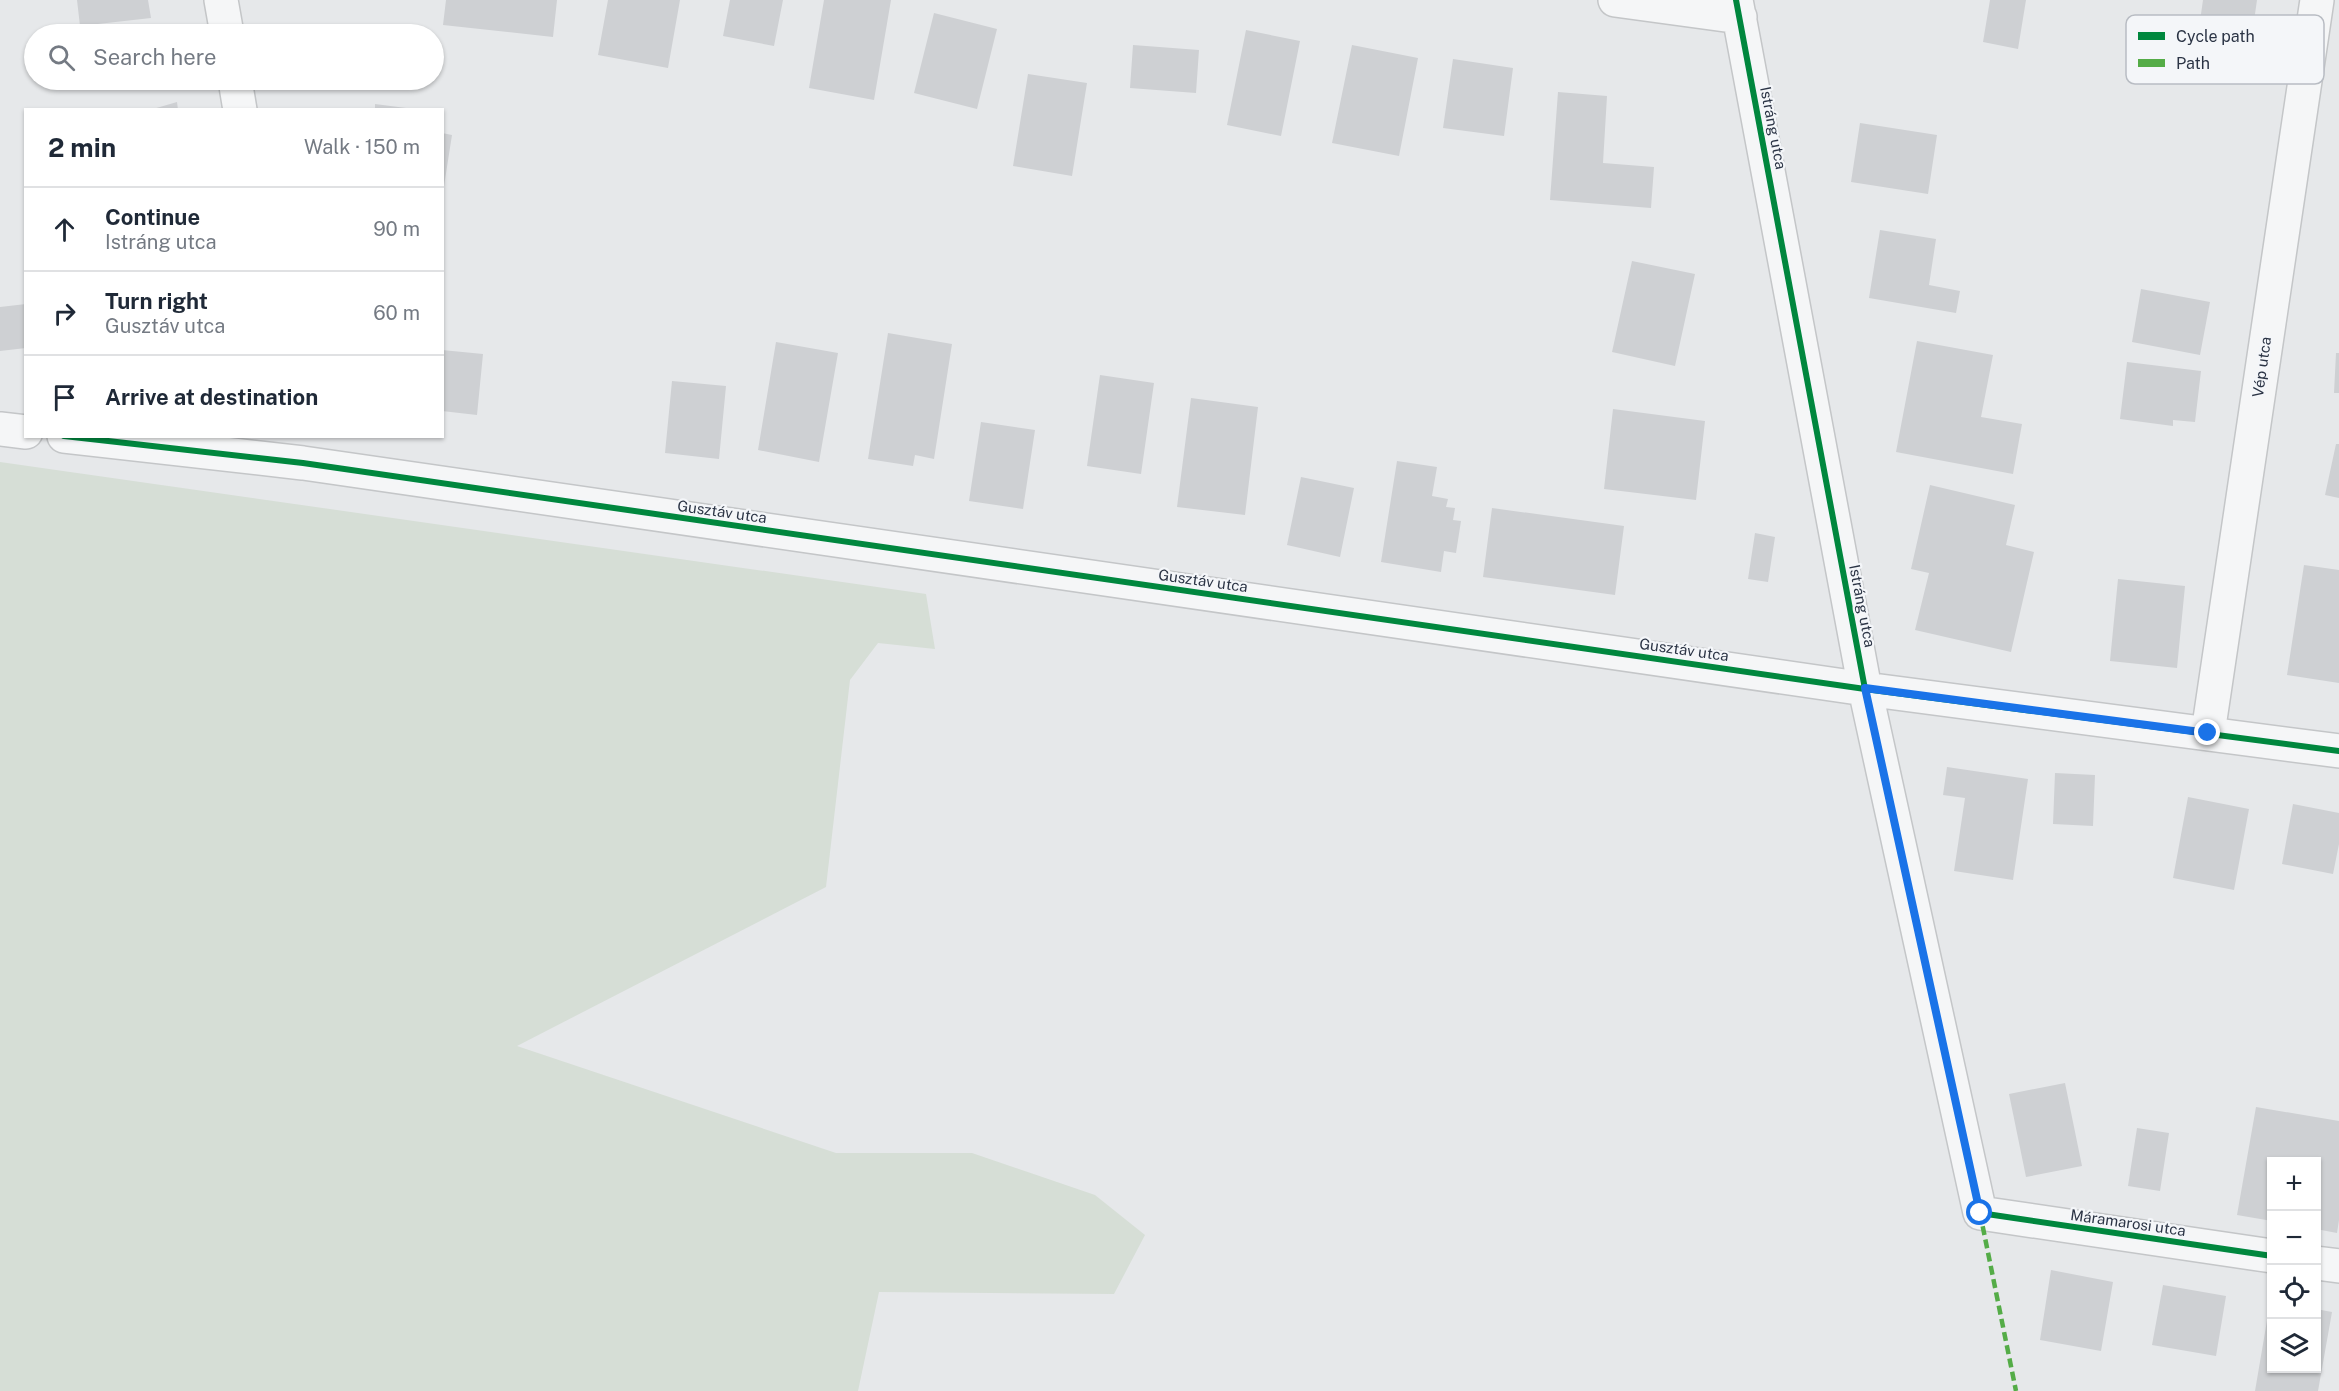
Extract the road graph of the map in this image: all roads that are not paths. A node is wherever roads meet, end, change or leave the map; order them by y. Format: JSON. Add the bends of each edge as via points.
{"nodes":[{"id":1,"x":221,"y":0,"type":"edge"},
{"id":2,"x":1616,"y":0,"type":"edge"},
{"id":3,"x":2317,"y":0,"type":"edge"},
{"id":4,"x":1738,"y":9,"type":"edge"},
{"id":5,"x":2315,"y":15,"type":"edge"},
{"id":6,"x":225,"y":24,"type":"edge"},
{"id":7,"x":2305,"y":84,"type":"edge"},
{"id":8,"x":237,"y":90,"type":"edge"},
{"id":9,"x":240,"y":108,"type":"edge"},
{"id":10,"x":0,"y":429,"type":"edge"},
{"id":11,"x":24,"y":432,"type":"edge"},
{"id":12,"x":98,"y":438,"type":"edge"},
{"id":13,"x":301,"y":450,"type":"edge"},
{"id":14,"x":1865,"y":688,"type":"junction"},
{"id":15,"x":2208,"y":733,"type":"junction"},
{"id":16,"x":2339,"y":751,"type":"edge"},
{"id":17,"x":1980,"y":1213,"type":"joint"},
{"id":18,"x":2267,"y":1255,"type":"edge"},
{"id":19,"x":2321,"y":1264,"type":"edge"},
{"id":20,"x":2339,"y":1266,"type":"edge"}],
"edges":[{"from":1,"to":6,"type":"street"},
{"from":2,"to":4,"type":"street"},
{"from":3,"to":5,"type":"street","name":"Vép utca"},
{"from":4,"to":14,"type":"street","name":"Istráng utca"},
{"from":7,"to":15,"type":"street","name":"Vép utca"},
{"from":8,"to":9,"type":"street"},
{"from":10,"to":11,"type":"street"},
{"from":12,"to":13,"type":"street","name":"Gusztáv utca"},
{"from":13,"to":14,"type":"street","name":"Gusztáv utca"},
{"from":14,"to":15,"type":"street","name":"Gusztáv utca"},
{"from":14,"to":17,"type":"street","name":"Istráng utca"},
{"from":15,"to":16,"type":"street","name":"Gusztáv utca"},
{"from":17,"to":18,"type":"street","name":"Máramarosi utca"},
{"from":19,"to":20,"type":"street"}]}
